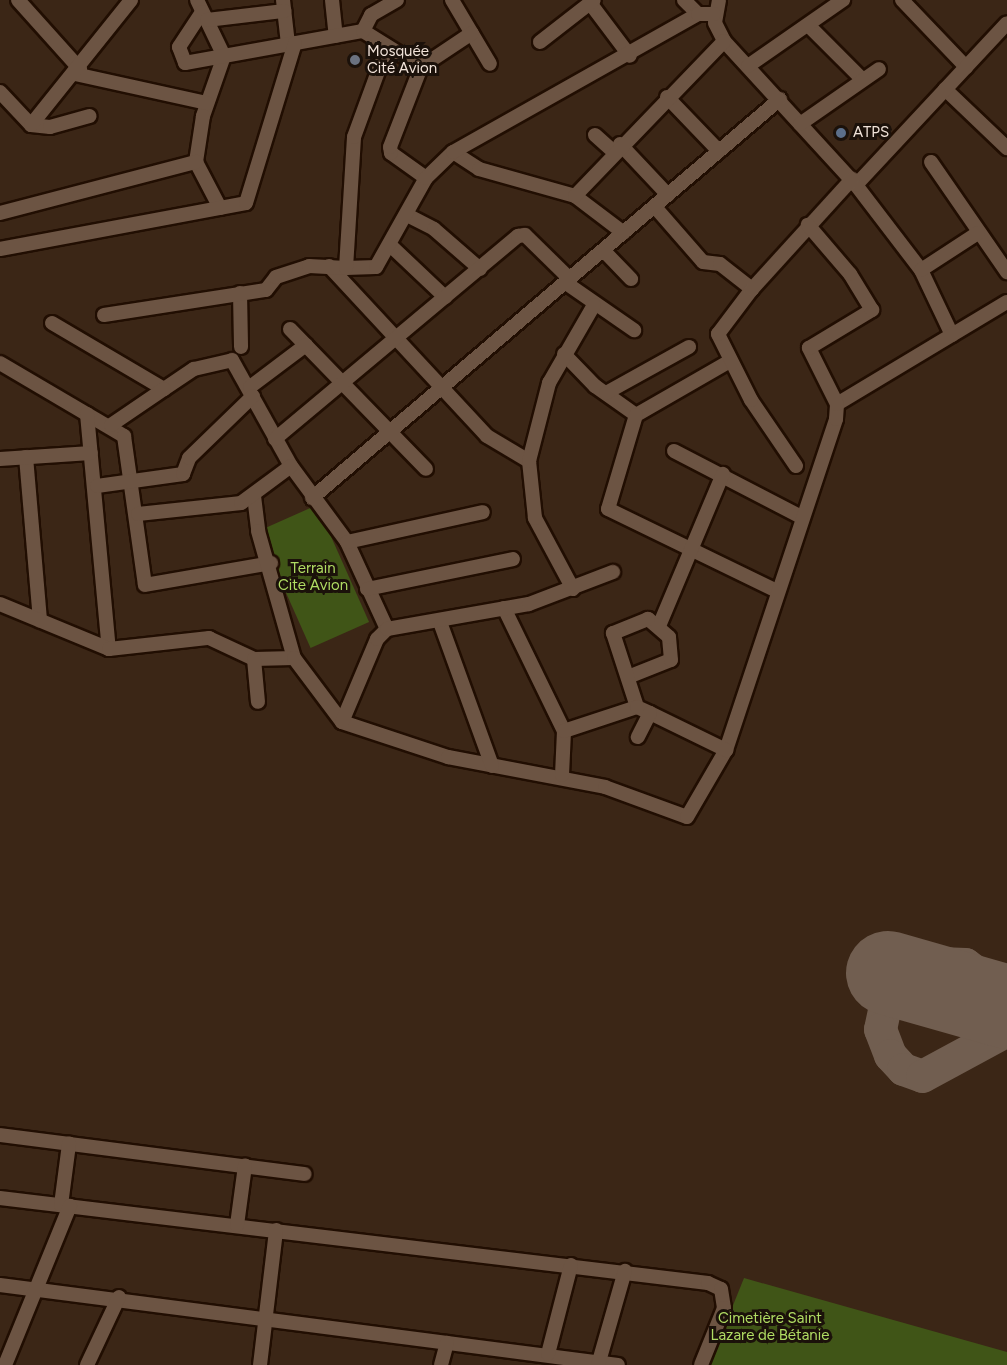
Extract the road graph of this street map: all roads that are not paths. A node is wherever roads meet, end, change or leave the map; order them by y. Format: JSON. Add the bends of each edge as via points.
{"nodes":[{"id":1,"x":18,"y":0,"type":"edge"},
{"id":2,"x":131,"y":0,"type":"edge"},
{"id":3,"x":332,"y":0,"type":"edge"},
{"id":4,"x":397,"y":0,"type":"edge"},
{"id":5,"x":452,"y":0,"type":"edge"},
{"id":6,"x":684,"y":0,"type":"edge"},
{"id":7,"x":719,"y":0,"type":"edge"},
{"id":8,"x":843,"y":0,"type":"edge"},
{"id":9,"x":902,"y":0,"type":"edge"},
{"id":10,"x":592,"y":2,"type":"edge"},
{"id":11,"x":284,"y":6,"type":"edge"},
{"id":12,"x":202,"y":11,"type":"edge"},
{"id":13,"x":698,"y":14,"type":"junction"},
{"id":14,"x":714,"y":14,"type":"junction"},
{"id":15,"x":1007,"y":23,"type":"edge"},
{"id":16,"x":810,"y":27,"type":"junction"},
{"id":17,"x":363,"y":31,"type":"junction"},
{"id":18,"x":472,"y":33,"type":"junction"},
{"id":19,"x":336,"y":36,"type":"junction"},
{"id":20,"x":724,"y":41,"type":"junction"},
{"id":21,"x":540,"y":42,"type":"dead end"},
{"id":22,"x":292,"y":44,"type":"junction"},
{"id":23,"x":387,"y":47,"type":"junction"},
{"id":24,"x":224,"y":56,"type":"junction"},
{"id":25,"x":630,"y":56,"type":"junction"},
{"id":26,"x":490,"y":64,"type":"dead end"},
{"id":27,"x":748,"y":66,"type":"junction"},
{"id":28,"x":421,"y":67,"type":"junction"},
{"id":29,"x":966,"y":67,"type":"junction"},
{"id":30,"x":879,"y":69,"type":"dead end"},
{"id":31,"x":78,"y":72,"type":"junction"},
{"id":32,"x":862,"y":79,"type":"junction"},
{"id":33,"x":945,"y":89,"type":"junction"},
{"id":34,"x":0,"y":92,"type":"edge"},
{"id":35,"x":667,"y":97,"type":"junction"},
{"id":36,"x":780,"y":99,"type":"junction"},
{"id":37,"x":207,"y":103,"type":"junction"},
{"id":38,"x":14,"y":110,"type":"junction"},
{"id":39,"x":90,"y":116,"type":"dead end"},
{"id":40,"x":0,"y":117,"type":"edge"},
{"id":41,"x":800,"y":124,"type":"junction"},
{"id":42,"x":31,"y":125,"type":"junction"},
{"id":43,"x":595,"y":135,"type":"dead end"},
{"id":44,"x":616,"y":147,"type":"junction"},
{"id":45,"x":1007,"y":148,"type":"edge"},
{"id":46,"x":719,"y":151,"type":"junction"},
{"id":47,"x":453,"y":152,"type":"junction"},
{"id":48,"x":196,"y":162,"type":"junction"},
{"id":49,"x":931,"y":162,"type":"dead end"},
{"id":50,"x":426,"y":178,"type":"junction"},
{"id":51,"x":854,"y":182,"type":"junction"},
{"id":52,"x":668,"y":195,"type":"junction"},
{"id":53,"x":575,"y":196,"type":"junction"},
{"id":54,"x":654,"y":207,"type":"junction"},
{"id":55,"x":220,"y":208,"type":"junction"},
{"id":56,"x":0,"y":213,"type":"edge"},
{"id":57,"x":407,"y":215,"type":"junction"},
{"id":58,"x":808,"y":225,"type":"junction"},
{"id":59,"x":624,"y":233,"type":"junction"},
{"id":60,"x":978,"y":233,"type":"junction"},
{"id":61,"x":390,"y":245,"type":"junction"},
{"id":62,"x":0,"y":249,"type":"edge"},
{"id":63,"x":604,"y":251,"type":"junction"},
{"id":64,"x":329,"y":266,"type":"junction"},
{"id":65,"x":346,"y":268,"type":"junction"},
{"id":66,"x":480,"y":269,"type":"junction"},
{"id":67,"x":921,"y":270,"type":"junction"},
{"id":68,"x":1007,"y":272,"type":"edge"},
{"id":69,"x":631,"y":279,"type":"dead end"},
{"id":70,"x":568,"y":281,"type":"junction"},
{"id":71,"x":752,"y":289,"type":"junction"},
{"id":72,"x":240,"y":293,"type":"junction"},
{"id":73,"x":445,"y":297,"type":"junction"},
{"id":74,"x":1007,"y":302,"type":"edge"},
{"id":75,"x":594,"y":305,"type":"junction"},
{"id":76,"x":104,"y":315,"type":"dead end"},
{"id":77,"x":52,"y":323,"type":"dead end"},
{"id":78,"x":290,"y":329,"type":"dead end"},
{"id":79,"x":634,"y":330,"type":"dead end"},
{"id":80,"x":952,"y":335,"type":"junction"},
{"id":81,"x":395,"y":340,"type":"junction"},
{"id":82,"x":306,"y":345,"type":"junction"},
{"id":83,"x":241,"y":347,"type":"dead end"},
{"id":84,"x":689,"y":347,"type":"dead end"},
{"id":85,"x":564,"y":354,"type":"junction"},
{"id":86,"x":730,"y":361,"type":"junction"},
{"id":87,"x":0,"y":363,"type":"edge"},
{"id":88,"x":345,"y":383,"type":"junction"},
{"id":89,"x":443,"y":388,"type":"junction"},
{"id":90,"x":164,"y":389,"type":"junction"},
{"id":91,"x":251,"y":392,"type":"junction"},
{"id":92,"x":606,"y":393,"type":"junction"},
{"id":93,"x":837,"y":404,"type":"junction"},
{"id":94,"x":87,"y":414,"type":"junction"},
{"id":95,"x":636,"y":415,"type":"junction"},
{"id":96,"x":111,"y":425,"type":"junction"},
{"id":97,"x":390,"y":431,"type":"junction"},
{"id":98,"x":275,"y":439,"type":"junction"},
{"id":99,"x":674,"y":451,"type":"dead end"},
{"id":100,"x":91,"y":453,"type":"junction"},
{"id":101,"x":26,"y":457,"type":"junction"},
{"id":102,"x":0,"y":459,"type":"edge"},
{"id":103,"x":528,"y":461,"type":"junction"},
{"id":104,"x":291,"y":466,"type":"junction"},
{"id":105,"x":796,"y":466,"type":"dead end"},
{"id":106,"x":426,"y":470,"type":"dead end"},
{"id":107,"x":723,"y":474,"type":"junction"},
{"id":108,"x":134,"y":483,"type":"junction"},
{"id":109,"x":97,"y":486,"type":"junction"},
{"id":110,"x":254,"y":496,"type":"junction"},
{"id":111,"x":312,"y":498,"type":"junction"},
{"id":112,"x":483,"y":512,"type":"dead end"},
{"id":113,"x":138,"y":514,"type":"junction"},
{"id":114,"x":803,"y":519,"type":"junction"},
{"id":115,"x":347,"y":542,"type":"junction"},
{"id":116,"x":688,"y":548,"type":"junction"},
{"id":117,"x":513,"y":559,"type":"dead end"},
{"id":118,"x":271,"y":563,"type":"junction"},
{"id":119,"x":613,"y":572,"type":"dead end"},
{"id":120,"x":367,"y":588,"type":"junction"},
{"id":121,"x":573,"y":589,"type":"junction"},
{"id":122,"x":775,"y":590,"type":"junction"},
{"id":123,"x":0,"y":604,"type":"edge"},
{"id":124,"x":504,"y":608,"type":"junction"},
{"id":125,"x":40,"y":620,"type":"junction"},
{"id":126,"x":440,"y":622,"type":"junction"},
{"id":127,"x":659,"y":626,"type":"junction"},
{"id":128,"x":387,"y":629,"type":"junction"},
{"id":129,"x":109,"y":649,"type":"junction"},
{"id":130,"x":294,"y":658,"type":"junction"},
{"id":131,"x":254,"y":659,"type":"junction"},
{"id":132,"x":628,"y":677,"type":"junction"},
{"id":133,"x":258,"y":702,"type":"dead end"},
{"id":134,"x":643,"y":710,"type":"junction"},
{"id":135,"x":342,"y":722,"type":"junction"},
{"id":136,"x":564,"y":731,"type":"junction"},
{"id":137,"x":638,"y":736,"type":"dead end"},
{"id":138,"x":726,"y":750,"type":"junction"},
{"id":139,"x":492,"y":766,"type":"junction"},
{"id":140,"x":562,"y":775,"type":"junction"},
{"id":141,"x":0,"y":1135,"type":"edge"},
{"id":142,"x":69,"y":1144,"type":"junction"},
{"id":143,"x":245,"y":1166,"type":"junction"},
{"id":144,"x":305,"y":1174,"type":"dead end"},
{"id":145,"x":0,"y":1198,"type":"edge"},
{"id":146,"x":65,"y":1205,"type":"junction"},
{"id":147,"x":237,"y":1226,"type":"junction"},
{"id":148,"x":276,"y":1230,"type":"junction"},
{"id":149,"x":571,"y":1265,"type":"junction"},
{"id":150,"x":625,"y":1271,"type":"junction"},
{"id":151,"x":0,"y":1285,"type":"edge"},
{"id":152,"x":37,"y":1288,"type":"junction"},
{"id":153,"x":119,"y":1297,"type":"junction"},
{"id":154,"x":265,"y":1317,"type":"junction"},
{"id":155,"x":447,"y":1343,"type":"junction"},
{"id":156,"x":548,"y":1354,"type":"junction"},
{"id":157,"x":520,"y":1358,"type":"edge"},
{"id":158,"x":599,"y":1363,"type":"edge"},
{"id":159,"x":5,"y":1365,"type":"edge"},
{"id":160,"x":87,"y":1365,"type":"edge"},
{"id":161,"x":260,"y":1365,"type":"edge"},
{"id":162,"x":441,"y":1365,"type":"edge"},
{"id":163,"x":618,"y":1365,"type":"edge"},
{"id":164,"x":701,"y":1365,"type":"edge"}],
"edges":[{"from":1,"to":31,"type":"street"},
{"from":2,"to":31,"type":"street"},
{"from":3,"to":19,"type":"street"},
{"from":4,"to":17,"type":"street","via":[[371,15]]},
{"from":5,"to":18,"type":"street"},
{"from":6,"to":13,"type":"street"},
{"from":7,"to":14,"type":"street"},
{"from":8,"to":16,"type":"street"},
{"from":9,"to":29,"type":"street"},
{"from":10,"to":21,"type":"street"},
{"from":10,"to":25,"type":"street"},
{"from":11,"to":12,"type":"street"},
{"from":11,"to":22,"type":"street"},
{"from":12,"to":24,"type":"street"},
{"from":12,"to":24,"type":"street","via":[[178,47],[185,63]]},
{"from":13,"to":14,"type":"street"},
{"from":13,"to":25,"type":"street"},
{"from":14,"to":20,"type":"street"},
{"from":15,"to":29,"type":"street"},
{"from":16,"to":27,"type":"street"},
{"from":16,"to":32,"type":"street"},
{"from":17,"to":19,"type":"street"},
{"from":17,"to":23,"type":"street"},
{"from":18,"to":26,"type":"street"},
{"from":18,"to":28,"type":"street"},
{"from":19,"to":22,"type":"street"},
{"from":20,"to":27,"type":"street"},
{"from":20,"to":35,"type":"street"},
{"from":22,"to":24,"type":"street"},
{"from":22,"to":55,"type":"street","via":[[246,203]]},
{"from":23,"to":28,"type":"street"},
{"from":23,"to":65,"type":"street","via":[[354,137]]},
{"from":24,"to":37,"type":"street"},
{"from":25,"to":47,"type":"street"},
{"from":27,"to":36,"type":"street"},
{"from":28,"to":50,"type":"street","via":[[390,150]]},
{"from":29,"to":33,"type":"street"},
{"from":30,"to":32,"type":"street"},
{"from":31,"to":37,"type":"street"},
{"from":31,"to":42,"type":"street"},
{"from":32,"to":41,"type":"street"},
{"from":33,"to":45,"type":"street"},
{"from":33,"to":51,"type":"street"},
{"from":34,"to":38,"type":"street"},
{"from":35,"to":44,"type":"street"},
{"from":35,"to":46,"type":"street"},
{"from":36,"to":41,"type":"street"},
{"from":36,"to":46,"type":"street"},
{"from":37,"to":48,"type":"street"},
{"from":38,"to":40,"type":"street"},
{"from":38,"to":42,"type":"street"},
{"from":39,"to":42,"type":"street","via":[[50,127]]},
{"from":41,"to":51,"type":"street"},
{"from":43,"to":44,"type":"street"},
{"from":44,"to":52,"type":"street"},
{"from":44,"to":53,"type":"street"},
{"from":46,"to":52,"type":"street"},
{"from":47,"to":50,"type":"street"},
{"from":47,"to":53,"type":"street","via":[[479,169]]},
{"from":48,"to":55,"type":"street"},
{"from":48,"to":56,"type":"street"},
{"from":49,"to":60,"type":"street"},
{"from":50,"to":57,"type":"street"},
{"from":51,"to":58,"type":"street"},
{"from":51,"to":67,"type":"street"},
{"from":52,"to":54,"type":"street"},
{"from":53,"to":59,"type":"street"},
{"from":54,"to":59,"type":"street"},
{"from":54,"to":71,"type":"street","via":[[703,262],[720,264]]},
{"from":55,"to":62,"type":"street"},
{"from":57,"to":61,"type":"street"},
{"from":57,"to":66,"type":"street","via":[[434,229]]},
{"from":58,"to":71,"type":"street"},
{"from":58,"to":93,"type":"street","via":[[850,274],[872,310],[809,348]]},
{"from":59,"to":63,"type":"street"},
{"from":60,"to":67,"type":"street"},
{"from":60,"to":68,"type":"street"},
{"from":61,"to":65,"type":"street","via":[[376,267]]},
{"from":61,"to":73,"type":"street"},
{"from":63,"to":69,"type":"street"},
{"from":63,"to":70,"type":"street"},
{"from":64,"to":65,"type":"street"},
{"from":64,"to":72,"type":"street","via":[[296,270],[276,277],[266,290]]},
{"from":64,"to":81,"type":"street"},
{"from":66,"to":70,"type":"street","via":[[522,234]]},
{"from":66,"to":73,"type":"street"},
{"from":67,"to":80,"type":"street"},
{"from":70,"to":75,"type":"street"},
{"from":70,"to":89,"type":"street"},
{"from":71,"to":86,"type":"street","via":[[718,334]]},
{"from":72,"to":76,"type":"street"},
{"from":72,"to":83,"type":"street"},
{"from":73,"to":81,"type":"street"},
{"from":74,"to":80,"type":"street"},
{"from":75,"to":79,"type":"street"},
{"from":75,"to":85,"type":"street"},
{"from":77,"to":90,"type":"street"},
{"from":78,"to":82,"type":"street"},
{"from":80,"to":93,"type":"street"},
{"from":81,"to":88,"type":"street"},
{"from":81,"to":89,"type":"street"},
{"from":82,"to":88,"type":"street"},
{"from":82,"to":91,"type":"street"},
{"from":84,"to":92,"type":"street"},
{"from":85,"to":92,"type":"street"},
{"from":85,"to":103,"type":"street","via":[[539,410]]},
{"from":86,"to":95,"type":"street"},
{"from":86,"to":105,"type":"street"},
{"from":87,"to":94,"type":"street"},
{"from":88,"to":97,"type":"street"},
{"from":88,"to":98,"type":"street"},
{"from":89,"to":97,"type":"street"},
{"from":89,"to":103,"type":"street","via":[[487,436]]},
{"from":90,"to":91,"type":"street","via":[[194,369],[232,360]]},
{"from":90,"to":96,"type":"street"},
{"from":91,"to":98,"type":"street"},
{"from":91,"to":108,"type":"street","via":[[189,458],[183,474]]},
{"from":92,"to":95,"type":"street"},
{"from":93,"to":114,"type":"street"},
{"from":94,"to":96,"type":"street"},
{"from":94,"to":100,"type":"street"},
{"from":95,"to":116,"type":"street","via":[[608,509]]},
{"from":96,"to":108,"type":"street","via":[[128,443]]},
{"from":97,"to":106,"type":"street"},
{"from":97,"to":111,"type":"street"},
{"from":98,"to":104,"type":"street"},
{"from":99,"to":107,"type":"street"},
{"from":100,"to":101,"type":"street"},
{"from":100,"to":109,"type":"street"},
{"from":101,"to":102,"type":"street"},
{"from":101,"to":125,"type":"street"},
{"from":103,"to":121,"type":"street","via":[[535,518]]},
{"from":104,"to":110,"type":"street"},
{"from":104,"to":111,"type":"street"},
{"from":107,"to":114,"type":"street"},
{"from":107,"to":116,"type":"street"},
{"from":108,"to":109,"type":"street"},
{"from":108,"to":113,"type":"street"},
{"from":109,"to":129,"type":"street"},
{"from":110,"to":113,"type":"street","via":[[241,503]]},
{"from":110,"to":118,"type":"street","via":[[258,531]]},
{"from":111,"to":115,"type":"street"},
{"from":112,"to":115,"type":"street"},
{"from":113,"to":118,"type":"street","via":[[145,585]]},
{"from":114,"to":122,"type":"street"},
{"from":115,"to":120,"type":"street"},
{"from":116,"to":122,"type":"street"},
{"from":116,"to":127,"type":"street"},
{"from":117,"to":120,"type":"street"},
{"from":118,"to":130,"type":"street"},
{"from":119,"to":121,"type":"street"},
{"from":120,"to":128,"type":"street"},
{"from":121,"to":124,"type":"street"},
{"from":122,"to":138,"type":"street"},
{"from":123,"to":125,"type":"street"},
{"from":124,"to":126,"type":"street"},
{"from":124,"to":136,"type":"street"},
{"from":125,"to":129,"type":"street"},
{"from":126,"to":128,"type":"street"},
{"from":126,"to":139,"type":"street"},
{"from":127,"to":132,"type":"street","via":[[669,637],[672,660]]},
{"from":127,"to":132,"type":"street","via":[[642,619],[614,633]]},
{"from":128,"to":135,"type":"street","via":[[376,639]]},
{"from":129,"to":131,"type":"street","via":[[209,638]]},
{"from":130,"to":131,"type":"street"},
{"from":130,"to":135,"type":"street"},
{"from":131,"to":133,"type":"street"},
{"from":132,"to":134,"type":"street"},
{"from":134,"to":136,"type":"street"},
{"from":134,"to":137,"type":"street"},
{"from":134,"to":138,"type":"street"},
{"from":135,"to":139,"type":"street","via":[[448,757]]},
{"from":136,"to":140,"type":"street"},
{"from":138,"to":140,"type":"street","via":[[687,817]]},
{"from":139,"to":140,"type":"street"},
{"from":141,"to":142,"type":"street"},
{"from":142,"to":143,"type":"street"},
{"from":142,"to":146,"type":"street"},
{"from":143,"to":144,"type":"street"},
{"from":143,"to":147,"type":"street"},
{"from":145,"to":146,"type":"street"},
{"from":146,"to":147,"type":"street"},
{"from":146,"to":152,"type":"street"},
{"from":147,"to":148,"type":"street"},
{"from":148,"to":149,"type":"street"},
{"from":148,"to":154,"type":"street"},
{"from":149,"to":150,"type":"street"},
{"from":149,"to":156,"type":"street"},
{"from":150,"to":158,"type":"street"},
{"from":150,"to":164,"type":"street","via":[[721,1289],[724,1308]]},
{"from":151,"to":152,"type":"street"},
{"from":152,"to":153,"type":"street"},
{"from":152,"to":159,"type":"street"},
{"from":153,"to":154,"type":"street"},
{"from":153,"to":160,"type":"street"},
{"from":154,"to":155,"type":"street"},
{"from":154,"to":161,"type":"street"},
{"from":155,"to":157,"type":"street"},
{"from":155,"to":162,"type":"street"},
{"from":156,"to":157,"type":"street"},
{"from":156,"to":158,"type":"street"},
{"from":158,"to":163,"type":"street"}]}
